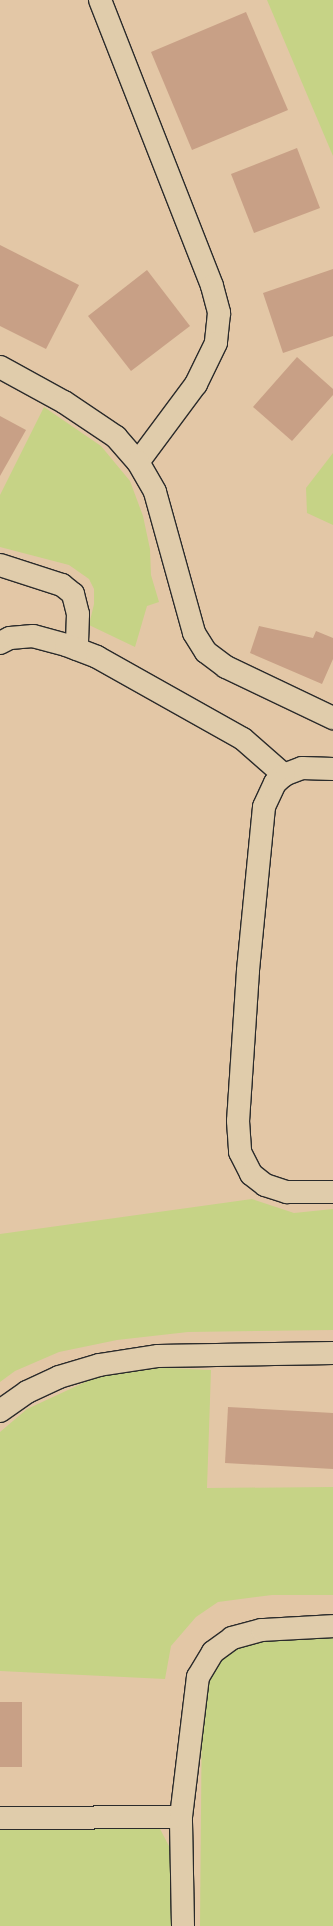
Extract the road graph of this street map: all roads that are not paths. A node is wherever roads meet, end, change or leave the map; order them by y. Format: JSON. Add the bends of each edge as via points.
{"nodes":[{"id":1,"x":100,"y":0,"type":"edge"},
{"id":2,"x":0,"y":367,"type":"edge"},
{"id":3,"x":138,"y":462,"type":"junction"},
{"id":4,"x":0,"y":565,"type":"edge"},
{"id":5,"x":0,"y":643,"type":"edge"},
{"id":6,"x":77,"y":649,"type":"junction"},
{"id":7,"x":333,"y":718,"type":"edge"},
{"id":8,"x":333,"y":769,"type":"edge"},
{"id":9,"x":284,"y":775,"type":"junction"},
{"id":10,"x":333,"y":1192,"type":"edge"},
{"id":11,"x":333,"y":1353,"type":"edge"},
{"id":12,"x":0,"y":1411,"type":"edge"},
{"id":13,"x":333,"y":1626,"type":"edge"},
{"id":14,"x":181,"y":1817,"type":"junction"},
{"id":15,"x":0,"y":1818,"type":"edge"},
{"id":16,"x":183,"y":1926,"type":"edge"}],
"edges":[{"from":1,"to":3,"type":"street","via":[[212,286],[219,313],[216,343],[196,384]]},
{"from":2,"to":3,"type":"street","via":[[64,402],[110,433]]},
{"from":3,"to":7,"type":"street","via":[[155,492],[194,634],[206,652],[226,667]]},
{"from":4,"to":6,"type":"street","via":[[62,585],[73,594],[78,614]]},
{"from":5,"to":6,"type":"street","via":[[10,638],[33,636]]},
{"from":6,"to":9,"type":"street","via":[[97,657],[237,735]]},
{"from":8,"to":9,"type":"street","via":[[302,768]]},
{"from":9,"to":10,"type":"street","via":[[272,787],[264,807],[247,987],[238,1122],[240,1152],[251,1174],[265,1184],[288,1192]]},
{"from":11,"to":12,"type":"street","via":[[158,1356],[99,1365],[59,1377]]},
{"from":13,"to":14,"type":"street","via":[[262,1630],[232,1638],[213,1652],[198,1677]]},
{"from":14,"to":15,"type":"street"},
{"from":14,"to":16,"type":"street"}]}
